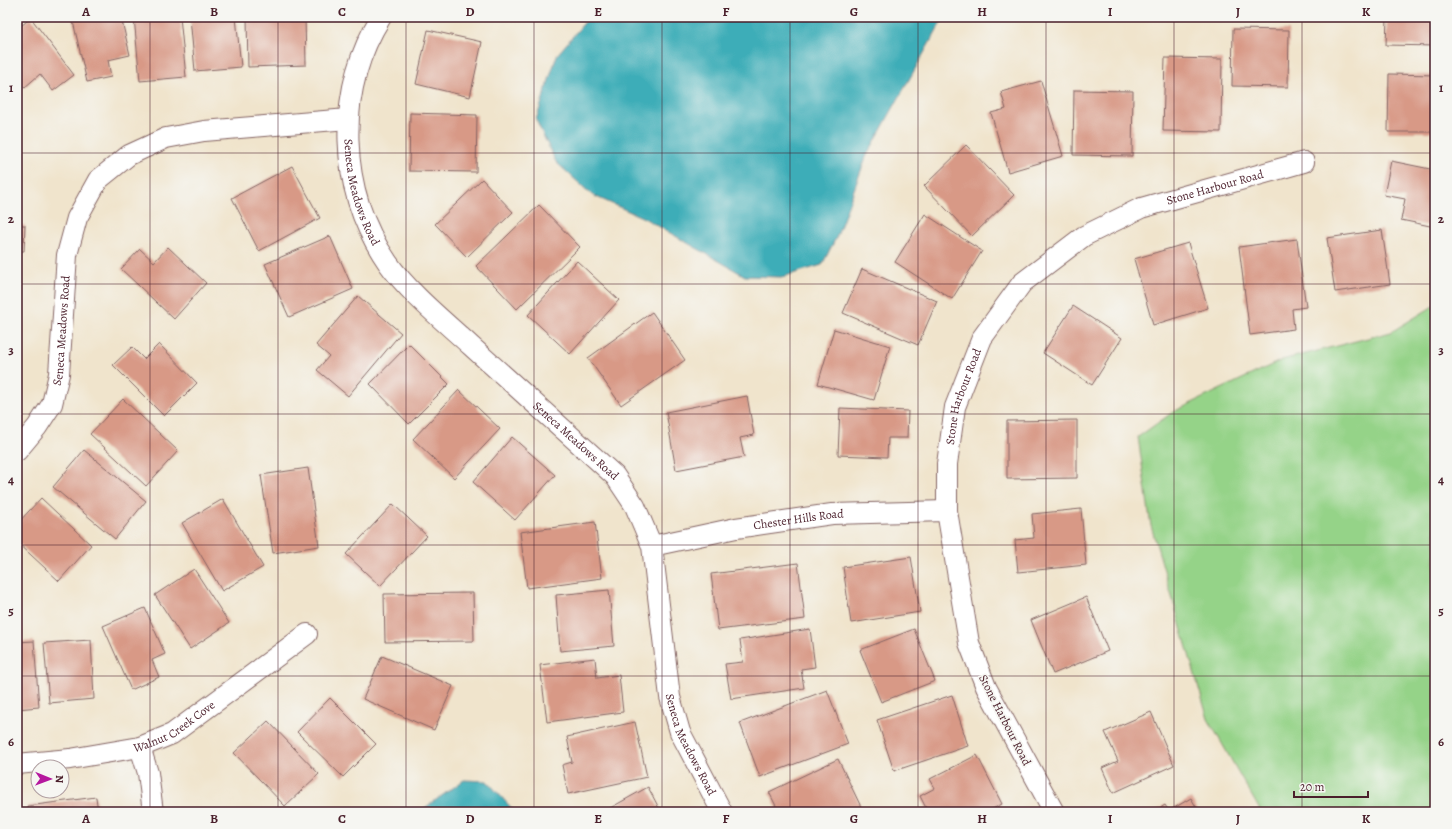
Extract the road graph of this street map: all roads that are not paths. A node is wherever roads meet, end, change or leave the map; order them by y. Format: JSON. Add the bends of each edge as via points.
{"nodes":[{"id":1,"x":381,"y":17,"type":"edge"},
{"id":2,"x":348,"y":119,"type":"junction"},
{"id":3,"x":1304,"y":162,"type":"dead end"},
{"id":4,"x":17,"y":451,"type":"edge"},
{"id":5,"x":947,"y":511,"type":"junction"},
{"id":6,"x":652,"y":546,"type":"junction"},
{"id":7,"x":307,"y":634,"type":"dead end"},
{"id":8,"x":140,"y":747,"type":"junction"},
{"id":9,"x":17,"y":764,"type":"edge"},
{"id":10,"x":153,"y":812,"type":"edge"},
{"id":11,"x":722,"y":812,"type":"edge"},
{"id":12,"x":1054,"y":812,"type":"edge"}],
"edges":[{"from":1,"to":2,"type":"street","name":"Seneca Meadows Road","via":[[356,73]]},
{"from":2,"to":4,"type":"street","name":"Seneca Meadows Road","via":[[204,131],[166,138],[129,155],[98,180],[78,218],[67,256],[59,374],[52,404]]},
{"from":2,"to":6,"type":"street","name":"Seneca Meadows Road","via":[[351,173],[364,221],[388,263],[422,302],[615,476],[635,506]]},
{"from":3,"to":5,"type":"street","name":"Stone Harbour Road","via":[[1142,208],[1084,236],[1022,283],[982,338],[955,407],[948,464]]},
{"from":5,"to":6,"type":"street","name":"Chester Hills Road","via":[[832,514],[736,528]]},
{"from":5,"to":12,"type":"street","name":"Stone Harbour Road","via":[[969,643],[986,687]]},
{"from":6,"to":11,"type":"street","name":"Seneca Meadows Road","via":[[670,697],[680,732]]},
{"from":7,"to":8,"type":"street","name":"Walnut Creek Cove","via":[[172,734]]},
{"from":8,"to":9,"type":"street","name":"Walnut Creek Cove","via":[[70,759]]},
{"from":8,"to":10,"type":"street","via":[[148,773]]}]}
